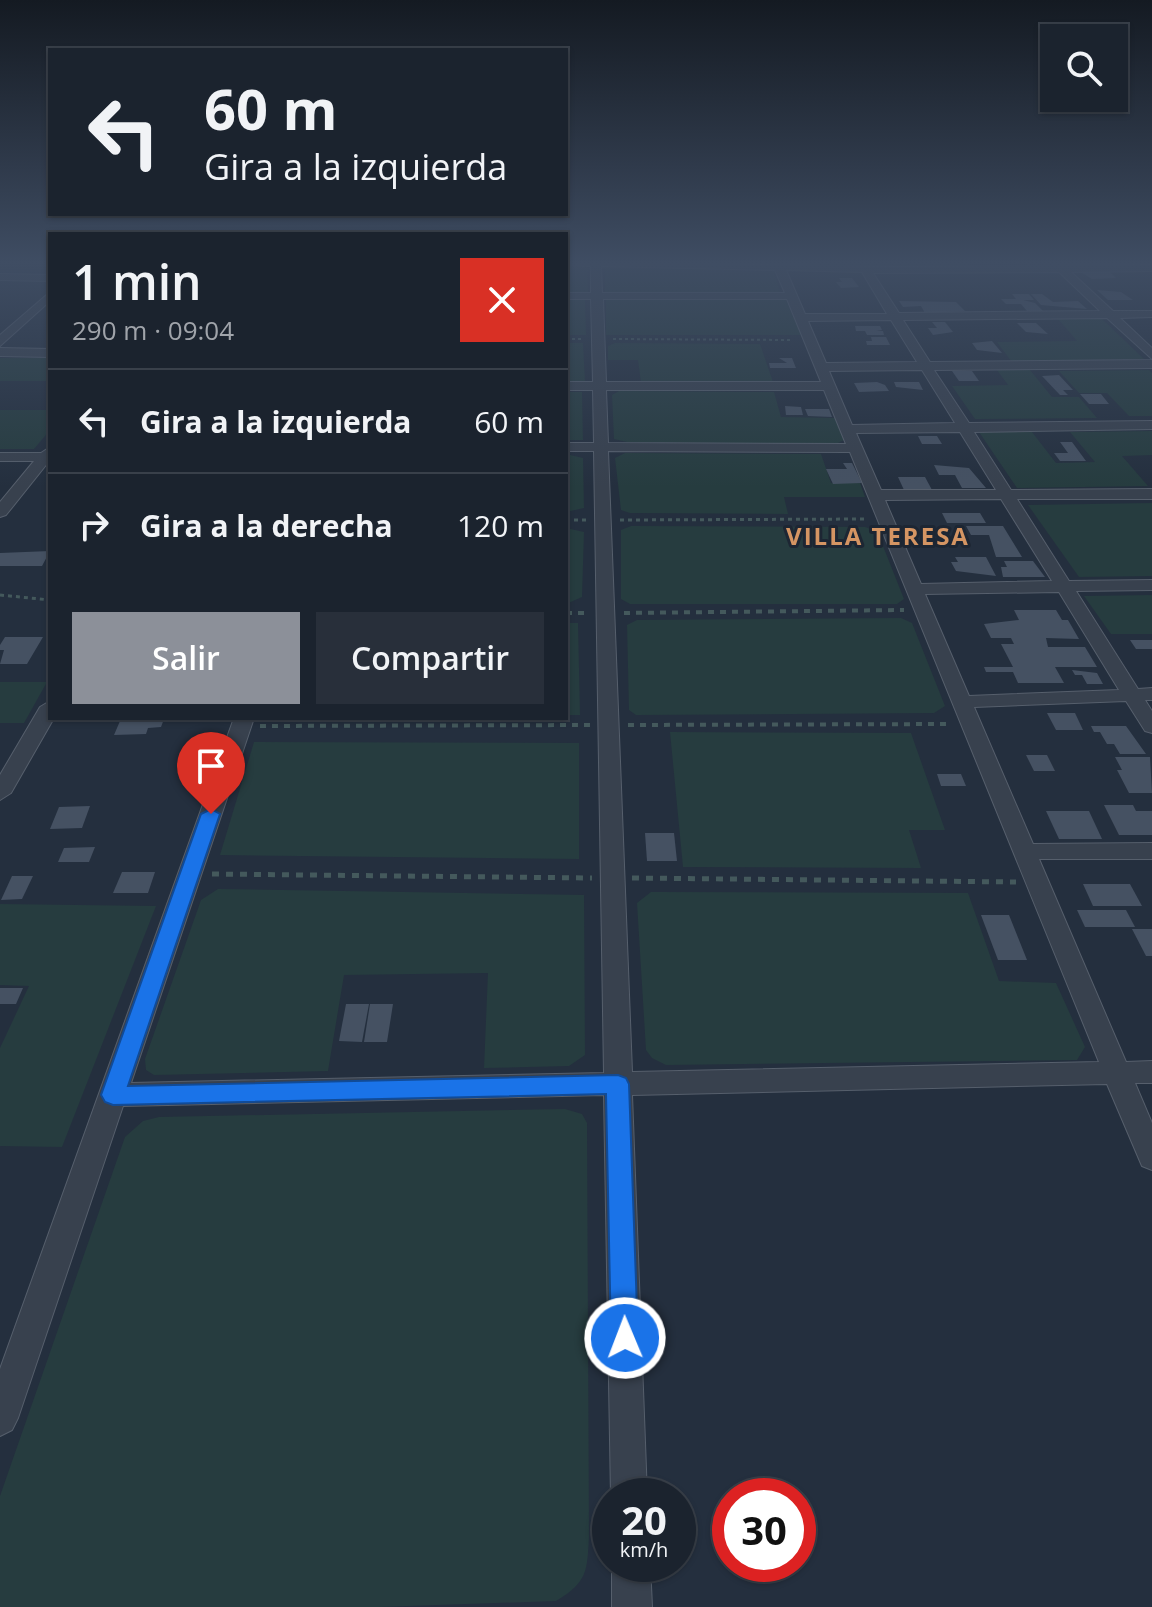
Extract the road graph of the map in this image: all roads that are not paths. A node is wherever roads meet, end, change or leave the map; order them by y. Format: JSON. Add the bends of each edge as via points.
{"nodes":[{"id":1,"x":598,"y":337,"type":"edge"},
{"id":2,"x":810,"y":337,"type":"edge"},
{"id":3,"x":906,"y":337,"type":"edge"},
{"id":4,"x":1134,"y":337,"type":"edge"},
{"id":5,"x":0,"y":352,"type":"edge"},
{"id":6,"x":48,"y":353,"type":"edge"},
{"id":7,"x":1152,"y":355,"type":"edge"},
{"id":8,"x":1152,"y":364,"type":"edge"},
{"id":9,"x":924,"y":366,"type":"junction"},
{"id":10,"x":822,"y":367,"type":"junction"},
{"id":11,"x":568,"y":386,"type":"edge"},
{"id":12,"x":599,"y":386,"type":"junction"},
{"id":13,"x":831,"y":386,"type":"junction"},
{"id":14,"x":1152,"y":425,"type":"edge"},
{"id":15,"x":962,"y":427,"type":"junction"},
{"id":16,"x":853,"y":439,"type":"junction"},
{"id":17,"x":568,"y":447,"type":"edge"},
{"id":18,"x":600,"y":447,"type":"junction"},
{"id":19,"x":47,"y":454,"type":"edge"},
{"id":20,"x":0,"y":457,"type":"edge"},
{"id":21,"x":1003,"y":494,"type":"junction"},
{"id":22,"x":1152,"y":494,"type":"edge"},
{"id":23,"x":877,"y":495,"type":"junction"},
{"id":24,"x":0,"y":512,"type":"edge"},
{"id":25,"x":1152,"y":585,"type":"edge"},
{"id":26,"x":1062,"y":586,"type":"junction"},
{"id":27,"x":916,"y":589,"type":"junction"},
{"id":28,"x":1152,"y":694,"type":"edge"},
{"id":29,"x":1131,"y":695,"type":"junction"},
{"id":30,"x":963,"y":702,"type":"junction"},
{"id":31,"x":48,"y":710,"type":"edge"},
{"id":32,"x":243,"y":720,"type":"edge"},
{"id":33,"x":1152,"y":727,"type":"edge"},
{"id":34,"x":0,"y":793,"type":"edge"},
{"id":35,"x":1152,"y":851,"type":"edge"},
{"id":36,"x":1025,"y":852,"type":"junction"},
{"id":37,"x":1152,"y":1072,"type":"edge"},
{"id":38,"x":1117,"y":1073,"type":"junction"},
{"id":39,"x":618,"y":1084,"type":"junction"},
{"id":40,"x":113,"y":1095,"type":"junction"},
{"id":41,"x":1152,"y":1157,"type":"edge"},
{"id":42,"x":0,"y":1418,"type":"edge"},
{"id":43,"x":629,"y":1478,"type":"edge"},
{"id":44,"x":631,"y":1582,"type":"edge"},
{"id":45,"x":632,"y":1607,"type":"edge"}],
"edges":[{"from":1,"to":12,"type":"street"},
{"from":2,"to":10,"type":"street"},
{"from":3,"to":9,"type":"street"},
{"from":4,"to":7,"type":"street"},
{"from":5,"to":6,"type":"street"},
{"from":8,"to":9,"type":"street"},
{"from":9,"to":10,"type":"street"},
{"from":9,"to":15,"type":"street"},
{"from":10,"to":13,"type":"street"},
{"from":11,"to":12,"type":"street"},
{"from":12,"to":13,"type":"street"},
{"from":12,"to":18,"type":"street"},
{"from":13,"to":16,"type":"street"},
{"from":14,"to":15,"type":"street"},
{"from":15,"to":16,"type":"street"},
{"from":15,"to":21,"type":"street"},
{"from":16,"to":18,"type":"street"},
{"from":16,"to":23,"type":"street"},
{"from":17,"to":18,"type":"street"},
{"from":18,"to":39,"type":"street"},
{"from":19,"to":20,"type":"street"},
{"from":19,"to":24,"type":"street"},
{"from":21,"to":22,"type":"street"},
{"from":21,"to":23,"type":"street"},
{"from":21,"to":26,"type":"street"},
{"from":23,"to":27,"type":"street"},
{"from":25,"to":26,"type":"street"},
{"from":26,"to":27,"type":"street"},
{"from":26,"to":29,"type":"street"},
{"from":27,"to":30,"type":"street"},
{"from":28,"to":29,"type":"street"},
{"from":29,"to":30,"type":"street"},
{"from":29,"to":33,"type":"street"},
{"from":30,"to":36,"type":"street"},
{"from":31,"to":34,"type":"street"},
{"from":32,"to":40,"type":"street"},
{"from":35,"to":36,"type":"street"},
{"from":36,"to":38,"type":"street"},
{"from":37,"to":38,"type":"street"},
{"from":38,"to":39,"type":"street"},
{"from":38,"to":41,"type":"street"},
{"from":39,"to":40,"type":"street"},
{"from":39,"to":43,"type":"street"},
{"from":40,"to":42,"type":"street"},
{"from":44,"to":45,"type":"street"}]}
